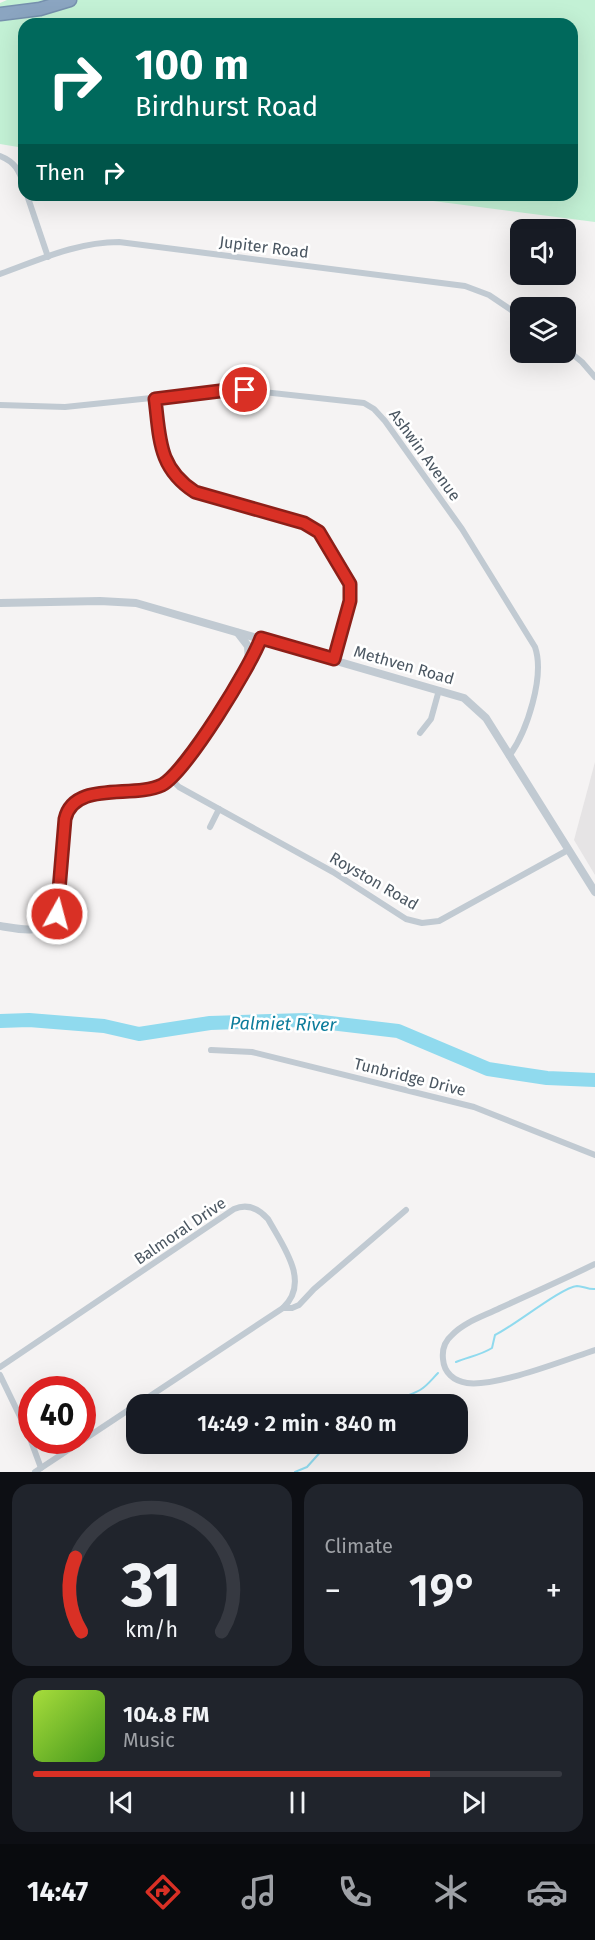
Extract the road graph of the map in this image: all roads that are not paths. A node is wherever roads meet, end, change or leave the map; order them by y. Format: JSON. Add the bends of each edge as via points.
{"nodes":[{"id":1,"x":47,"y":0,"type":"edge"},
{"id":2,"x":70,"y":0,"type":"edge"},
{"id":3,"x":0,"y":13,"type":"edge"},
{"id":4,"x":0,"y":156,"type":"edge"},
{"id":5,"x":18,"y":169,"type":"edge"},
{"id":6,"x":29,"y":201,"type":"edge"},
{"id":7,"x":48,"y":257,"type":"junction"},
{"id":8,"x":0,"y":274,"type":"edge"},
{"id":9,"x":510,"y":309,"type":"edge"},
{"id":10,"x":576,"y":358,"type":"edge"},
{"id":11,"x":594,"y":373,"type":"edge"},
{"id":12,"x":155,"y":399,"type":"junction"},
{"id":13,"x":0,"y":405,"type":"edge"},
{"id":14,"x":0,"y":603,"type":"edge"},
{"id":15,"x":236,"y":631,"type":"junction"},
{"id":16,"x":261,"y":638,"type":"junction"},
{"id":17,"x":334,"y":659,"type":"junction"},
{"id":18,"x":249,"y":664,"type":"junction"},
{"id":19,"x":439,"y":690,"type":"junction"},
{"id":20,"x":420,"y":733,"type":"dead end"},
{"id":21,"x":510,"y":756,"type":"junction"},
{"id":22,"x":171,"y":779,"type":"junction"},
{"id":23,"x":219,"y":809,"type":"junction"},
{"id":24,"x":210,"y":827,"type":"dead end"},
{"id":25,"x":568,"y":850,"type":"junction"},
{"id":26,"x":595,"y":892,"type":"edge"},
{"id":27,"x":0,"y":926,"type":"edge"},
{"id":28,"x":211,"y":1050,"type":"dead end"},
{"id":29,"x":595,"y":1155,"type":"edge"},
{"id":30,"x":406,"y":1210,"type":"dead end"},
{"id":31,"x":595,"y":1264,"type":"edge"},
{"id":32,"x":283,"y":1308,"type":"junction"},
{"id":33,"x":595,"y":1350,"type":"edge"},
{"id":34,"x":0,"y":1367,"type":"edge"},
{"id":35,"x":0,"y":1375,"type":"edge"},
{"id":36,"x":154,"y":1394,"type":"edge"},
{"id":37,"x":126,"y":1412,"type":"edge"},
{"id":38,"x":38,"y":1470,"type":"edge"}],
"edges":[{"from":1,"to":3,"type":"highway"},
{"from":2,"to":3,"type":"highway","via":[[40,9]]},
{"from":4,"to":5,"type":"street"},
{"from":6,"to":7,"type":"street"},
{"from":7,"to":8,"type":"street","name":"Jupiter Road"},
{"from":7,"to":9,"type":"street","name":"Jupiter Road","via":[[81,245],[119,242],[465,286],[489,295]]},
{"from":10,"to":11,"type":"street"},
{"from":12,"to":13,"type":"street","name":"Ashwin Avenue","via":[[65,407]]},
{"from":12,"to":17,"type":"street","via":[[163,456],[184,484],[203,496],[304,523],[319,532],[351,590]]},
{"from":12,"to":21,"type":"street","name":"Ashwin Avenue","via":[[245,390],[355,401],[374,409],[462,529],[535,647],[539,675],[521,737]]},
{"from":14,"to":15,"type":"street","name":"Methven Road","via":[[126,601]]},
{"from":15,"to":16,"type":"street","name":"Methven Road"},
{"from":15,"to":18,"type":"street","via":[[248,646]]},
{"from":16,"to":17,"type":"street","name":"Methven Road"},
{"from":16,"to":18,"type":"street"},
{"from":17,"to":19,"type":"street","name":"Methven Road"},
{"from":18,"to":22,"type":"street"},
{"from":19,"to":20,"type":"street","via":[[431,719]]},
{"from":19,"to":21,"type":"street","name":"Methven Road","via":[[464,698],[476,707]]},
{"from":21,"to":25,"type":"street","name":"Methven Road"},
{"from":22,"to":23,"type":"street","name":"Royston Road"},
{"from":22,"to":27,"type":"street","via":[[153,788],[90,795],[72,802],[65,819],[59,904],[53,921],[32,930]]},
{"from":23,"to":24,"type":"street"},
{"from":23,"to":25,"type":"street","name":"Royston Road","via":[[333,872],[406,919],[422,924],[439,921]]},
{"from":25,"to":26,"type":"street","name":"Methven Road"},
{"from":28,"to":29,"type":"street","name":"Tunbridge Drive","via":[[252,1052],[474,1107]]},
{"from":30,"to":32,"type":"street","via":[[299,1305]]},
{"from":31,"to":33,"type":"street","via":[[466,1324],[447,1340],[443,1359],[453,1378],[477,1383]]},
{"from":32,"to":34,"type":"street","name":"Balmoral Drive","via":[[296,1287],[292,1265],[266,1216],[255,1209],[239,1207]]},
{"from":32,"to":36,"type":"street"},
{"from":35,"to":38,"type":"street","via":[[28,1433]]},
{"from":37,"to":38,"type":"street"}]}
